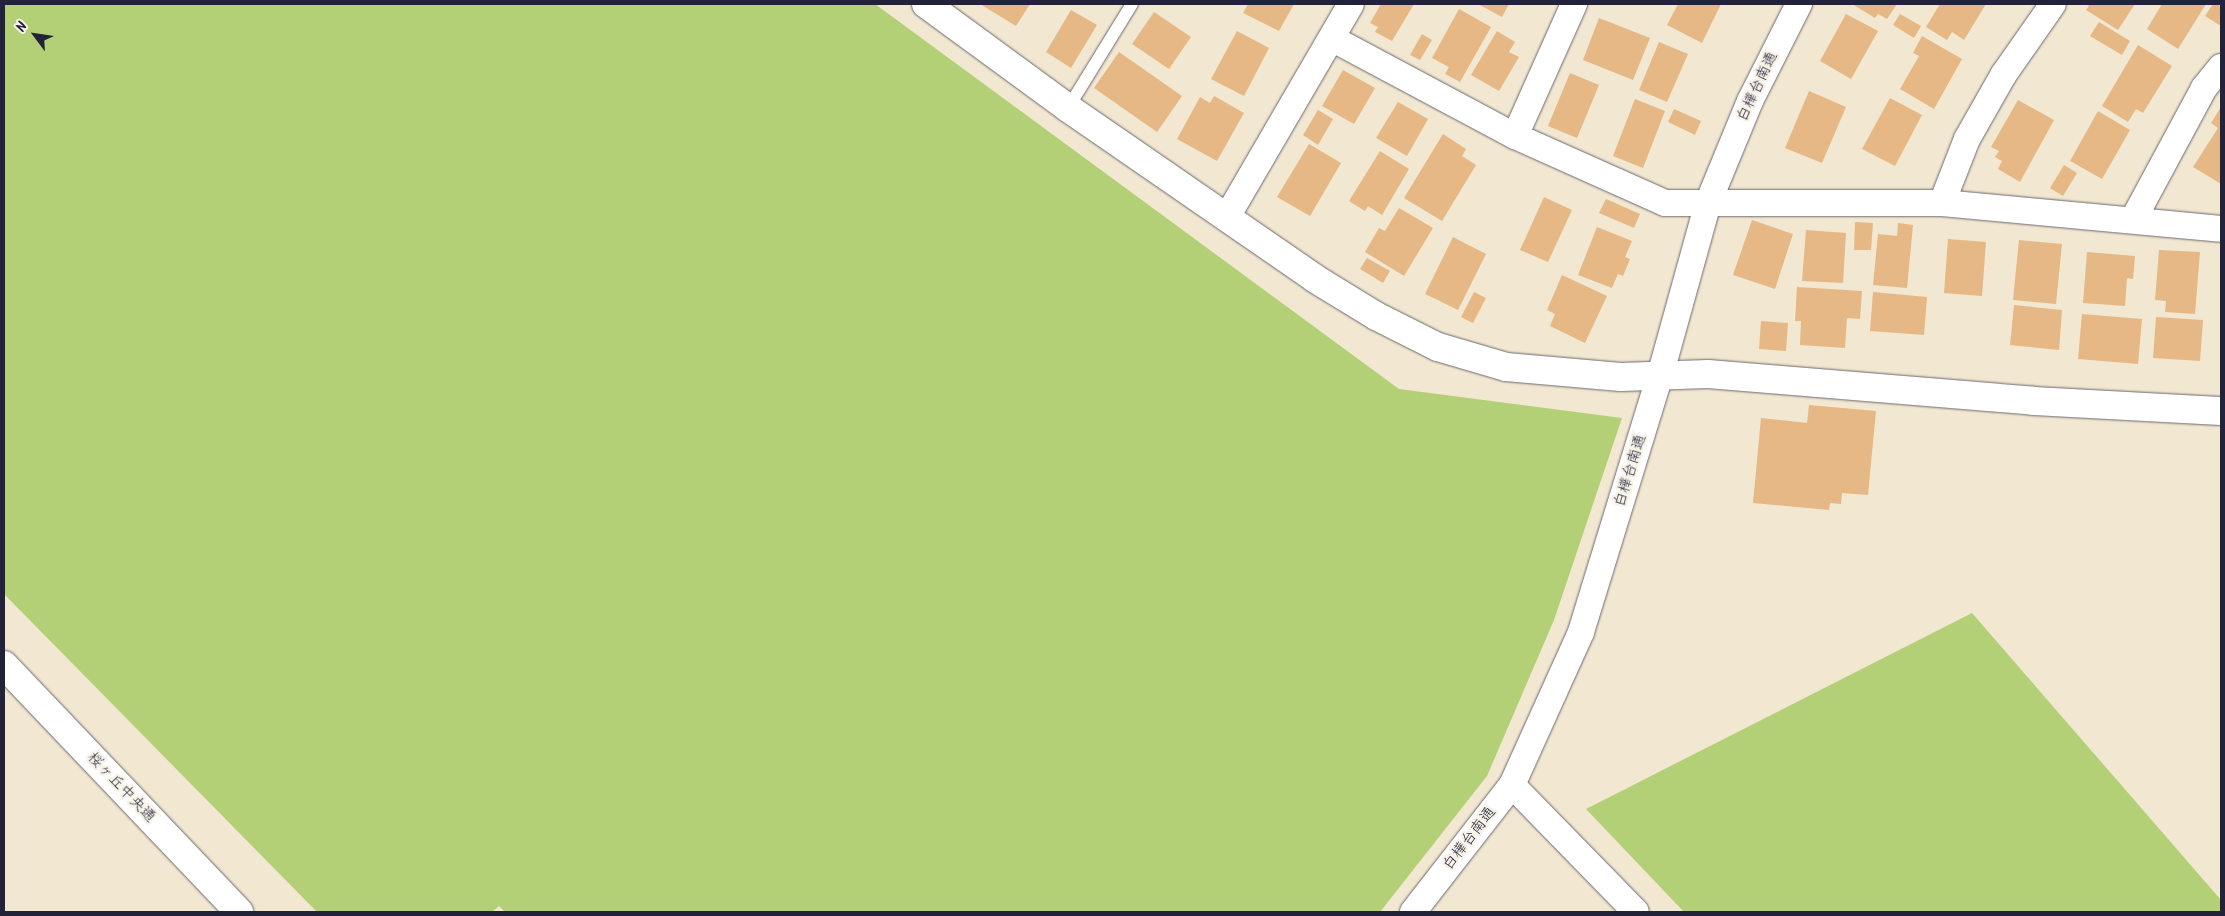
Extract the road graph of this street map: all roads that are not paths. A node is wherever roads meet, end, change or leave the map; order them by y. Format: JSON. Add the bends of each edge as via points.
{"nodes":[{"id":1,"x":926,"y":4,"type":"edge"},
{"id":2,"x":1132,"y":4,"type":"edge"},
{"id":3,"x":1351,"y":4,"type":"edge"},
{"id":4,"x":1574,"y":4,"type":"edge"},
{"id":5,"x":1799,"y":4,"type":"edge"},
{"id":6,"x":2053,"y":4,"type":"edge"},
{"id":7,"x":1333,"y":39,"type":"junction"},
{"id":8,"x":2221,"y":67,"type":"edge"},
{"id":9,"x":1068,"y":108,"type":"junction"},
{"id":10,"x":1515,"y":136,"type":"junction"},
{"id":11,"x":1708,"y":203,"type":"junction"},
{"id":12,"x":1942,"y":203,"type":"junction"},
{"id":13,"x":1227,"y":218,"type":"junction"},
{"id":14,"x":2132,"y":220,"type":"junction"},
{"id":15,"x":2221,"y":229,"type":"edge"},
{"id":16,"x":1660,"y":376,"type":"junction"},
{"id":17,"x":2221,"y":412,"type":"edge"},
{"id":18,"x":4,"y":665,"type":"edge"},
{"id":19,"x":1512,"y":785,"type":"junction"},
{"id":20,"x":239,"y":912,"type":"edge"},
{"id":21,"x":1412,"y":912,"type":"edge"},
{"id":22,"x":1636,"y":912,"type":"edge"}],
"edges":[{"from":1,"to":9,"type":"street"},
{"from":2,"to":9,"type":"lane"},
{"from":3,"to":7,"type":"street"},
{"from":4,"to":10,"type":"street"},
{"from":5,"to":11,"type":"street","name":"白樺台南通","via":[[1750,101]]},
{"from":6,"to":12,"type":"street","via":[[2004,74],[1967,138]]},
{"from":7,"to":10,"type":"street"},
{"from":7,"to":13,"type":"street"},
{"from":8,"to":14,"type":"street","via":[[2204,88]]},
{"from":9,"to":13,"type":"street"},
{"from":10,"to":11,"type":"street","via":[[1665,203]]},
{"from":11,"to":12,"type":"street"},
{"from":11,"to":16,"type":"street","name":"白樺台南通"},
{"from":12,"to":14,"type":"street"},
{"from":13,"to":16,"type":"street","via":[[1330,288],[1438,348],[1506,367],[1621,377]]},
{"from":14,"to":15,"type":"street"},
{"from":16,"to":17,"type":"street","via":[[1708,374]]},
{"from":16,"to":19,"type":"street","name":"白樺台南通","via":[[1581,632]]},
{"from":18,"to":20,"type":"street","name":"桜ヶ丘中央通"},
{"from":19,"to":21,"type":"street","name":"白樺台南通"},
{"from":19,"to":22,"type":"street"}]}
